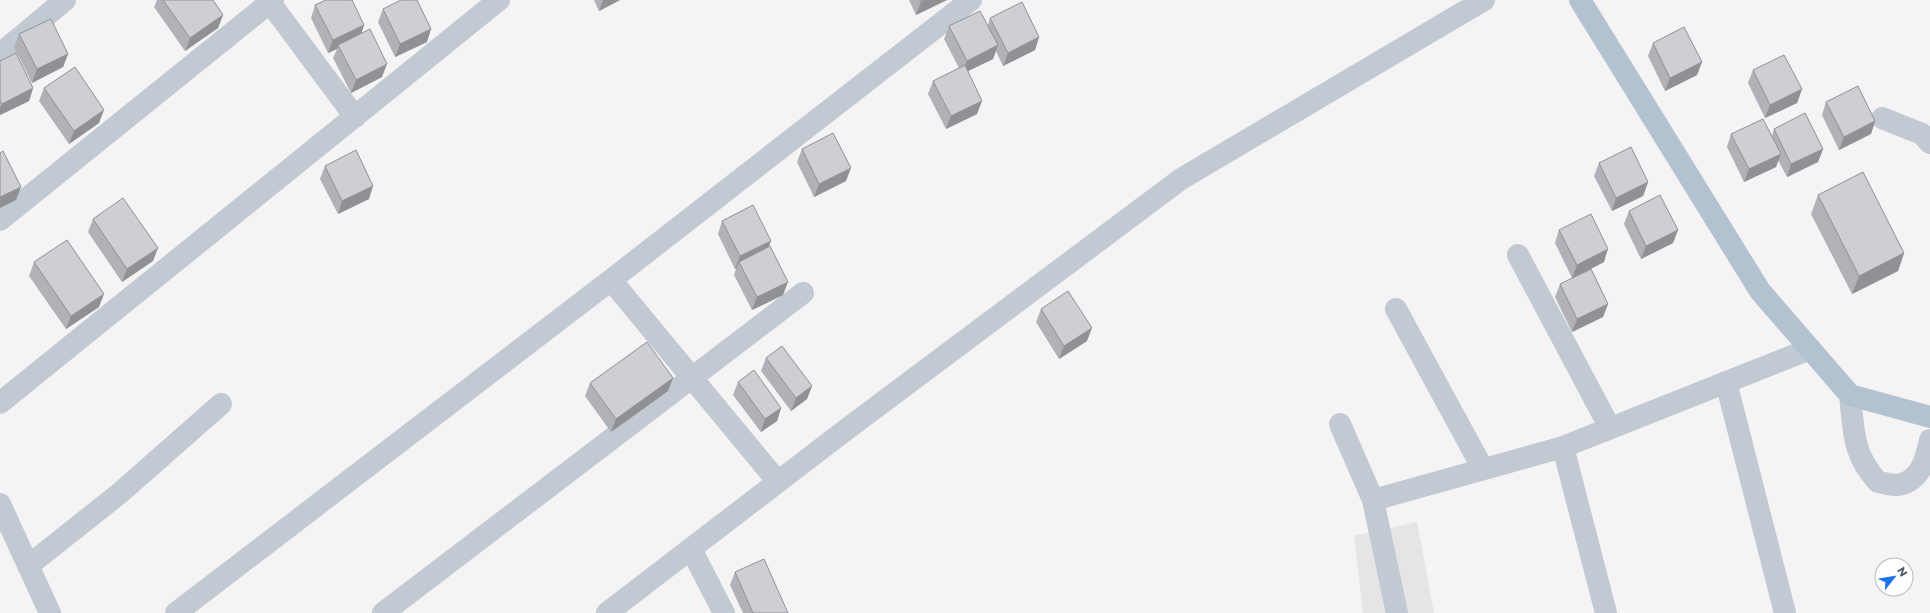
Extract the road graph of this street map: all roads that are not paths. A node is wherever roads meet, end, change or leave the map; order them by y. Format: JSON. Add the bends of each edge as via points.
{"nodes":[{"id":1,"x":65,"y":0,"type":"edge"},
{"id":2,"x":500,"y":0,"type":"edge"},
{"id":3,"x":971,"y":0,"type":"edge"},
{"id":4,"x":1484,"y":0,"type":"edge"},
{"id":5,"x":1580,"y":0,"type":"edge"},
{"id":6,"x":270,"y":1,"type":"edge"},
{"id":7,"x":0,"y":54,"type":"edge"},
{"id":8,"x":355,"y":116,"type":"junction"},
{"id":9,"x":1882,"y":118,"type":"dead end"},
{"id":10,"x":1930,"y":143,"type":"edge"},
{"id":11,"x":0,"y":220,"type":"edge"},
{"id":12,"x":1518,"y":255,"type":"dead end"},
{"id":13,"x":611,"y":280,"type":"junction"},
{"id":14,"x":803,"y":293,"type":"dead end"},
{"id":15,"x":1396,"y":309,"type":"dead end"},
{"id":16,"x":1810,"y":349,"type":"junction"},
{"id":17,"x":692,"y":379,"type":"junction"},
{"id":18,"x":1726,"y":382,"type":"junction"},
{"id":19,"x":1850,"y":395,"type":"junction"},
{"id":20,"x":0,"y":403,"type":"edge"},
{"id":21,"x":221,"y":404,"type":"dead end"},
{"id":22,"x":1930,"y":417,"type":"edge"},
{"id":23,"x":1340,"y":424,"type":"dead end"},
{"id":24,"x":1610,"y":428,"type":"junction"},
{"id":25,"x":1930,"y":440,"type":"edge"},
{"id":26,"x":1563,"y":447,"type":"junction"},
{"id":27,"x":1483,"y":469,"type":"junction"},
{"id":28,"x":778,"y":482,"type":"junction"},
{"id":29,"x":1373,"y":500,"type":"junction"},
{"id":30,"x":0,"y":504,"type":"edge"},
{"id":31,"x":691,"y":549,"type":"junction"},
{"id":32,"x":28,"y":566,"type":"junction"},
{"id":33,"x":50,"y":613,"type":"edge"},
{"id":34,"x":176,"y":613,"type":"edge"},
{"id":35,"x":383,"y":613,"type":"edge"},
{"id":36,"x":607,"y":613,"type":"edge"},
{"id":37,"x":724,"y":613,"type":"edge"},
{"id":38,"x":1397,"y":613,"type":"edge"},
{"id":39,"x":1606,"y":613,"type":"edge"},
{"id":40,"x":1785,"y":613,"type":"edge"}],
"edges":[{"from":1,"to":7,"type":"street"},
{"from":2,"to":8,"type":"street"},
{"from":3,"to":13,"type":"street"},
{"from":4,"to":28,"type":"street","via":[[1181,179]]},
{"from":5,"to":16,"type":"main road","via":[[1760,291]]},
{"from":6,"to":8,"type":"street"},
{"from":6,"to":11,"type":"street"},
{"from":8,"to":20,"type":"street"},
{"from":9,"to":10,"type":"street","via":[[1922,134]]},
{"from":12,"to":24,"type":"street"},
{"from":13,"to":17,"type":"street"},
{"from":13,"to":34,"type":"street"},
{"from":14,"to":17,"type":"street"},
{"from":15,"to":27,"type":"street"},
{"from":16,"to":18,"type":"street"},
{"from":16,"to":19,"type":"main road"},
{"from":17,"to":28,"type":"street"},
{"from":17,"to":35,"type":"street"},
{"from":18,"to":24,"type":"street"},
{"from":18,"to":40,"type":"street"},
{"from":19,"to":22,"type":"main road"},
{"from":19,"to":25,"type":"street","via":[[1856,448],[1866,469],[1878,482],[1897,485],[1915,478],[1927,458]]},
{"from":21,"to":32,"type":"street","via":[[120,493]]},
{"from":23,"to":29,"type":"street"},
{"from":24,"to":26,"type":"street"},
{"from":26,"to":27,"type":"street"},
{"from":26,"to":39,"type":"street"},
{"from":27,"to":29,"type":"street"},
{"from":28,"to":31,"type":"street"},
{"from":29,"to":38,"type":"street"},
{"from":30,"to":32,"type":"street"},
{"from":31,"to":36,"type":"street"},
{"from":31,"to":37,"type":"street"},
{"from":32,"to":33,"type":"street"}]}
